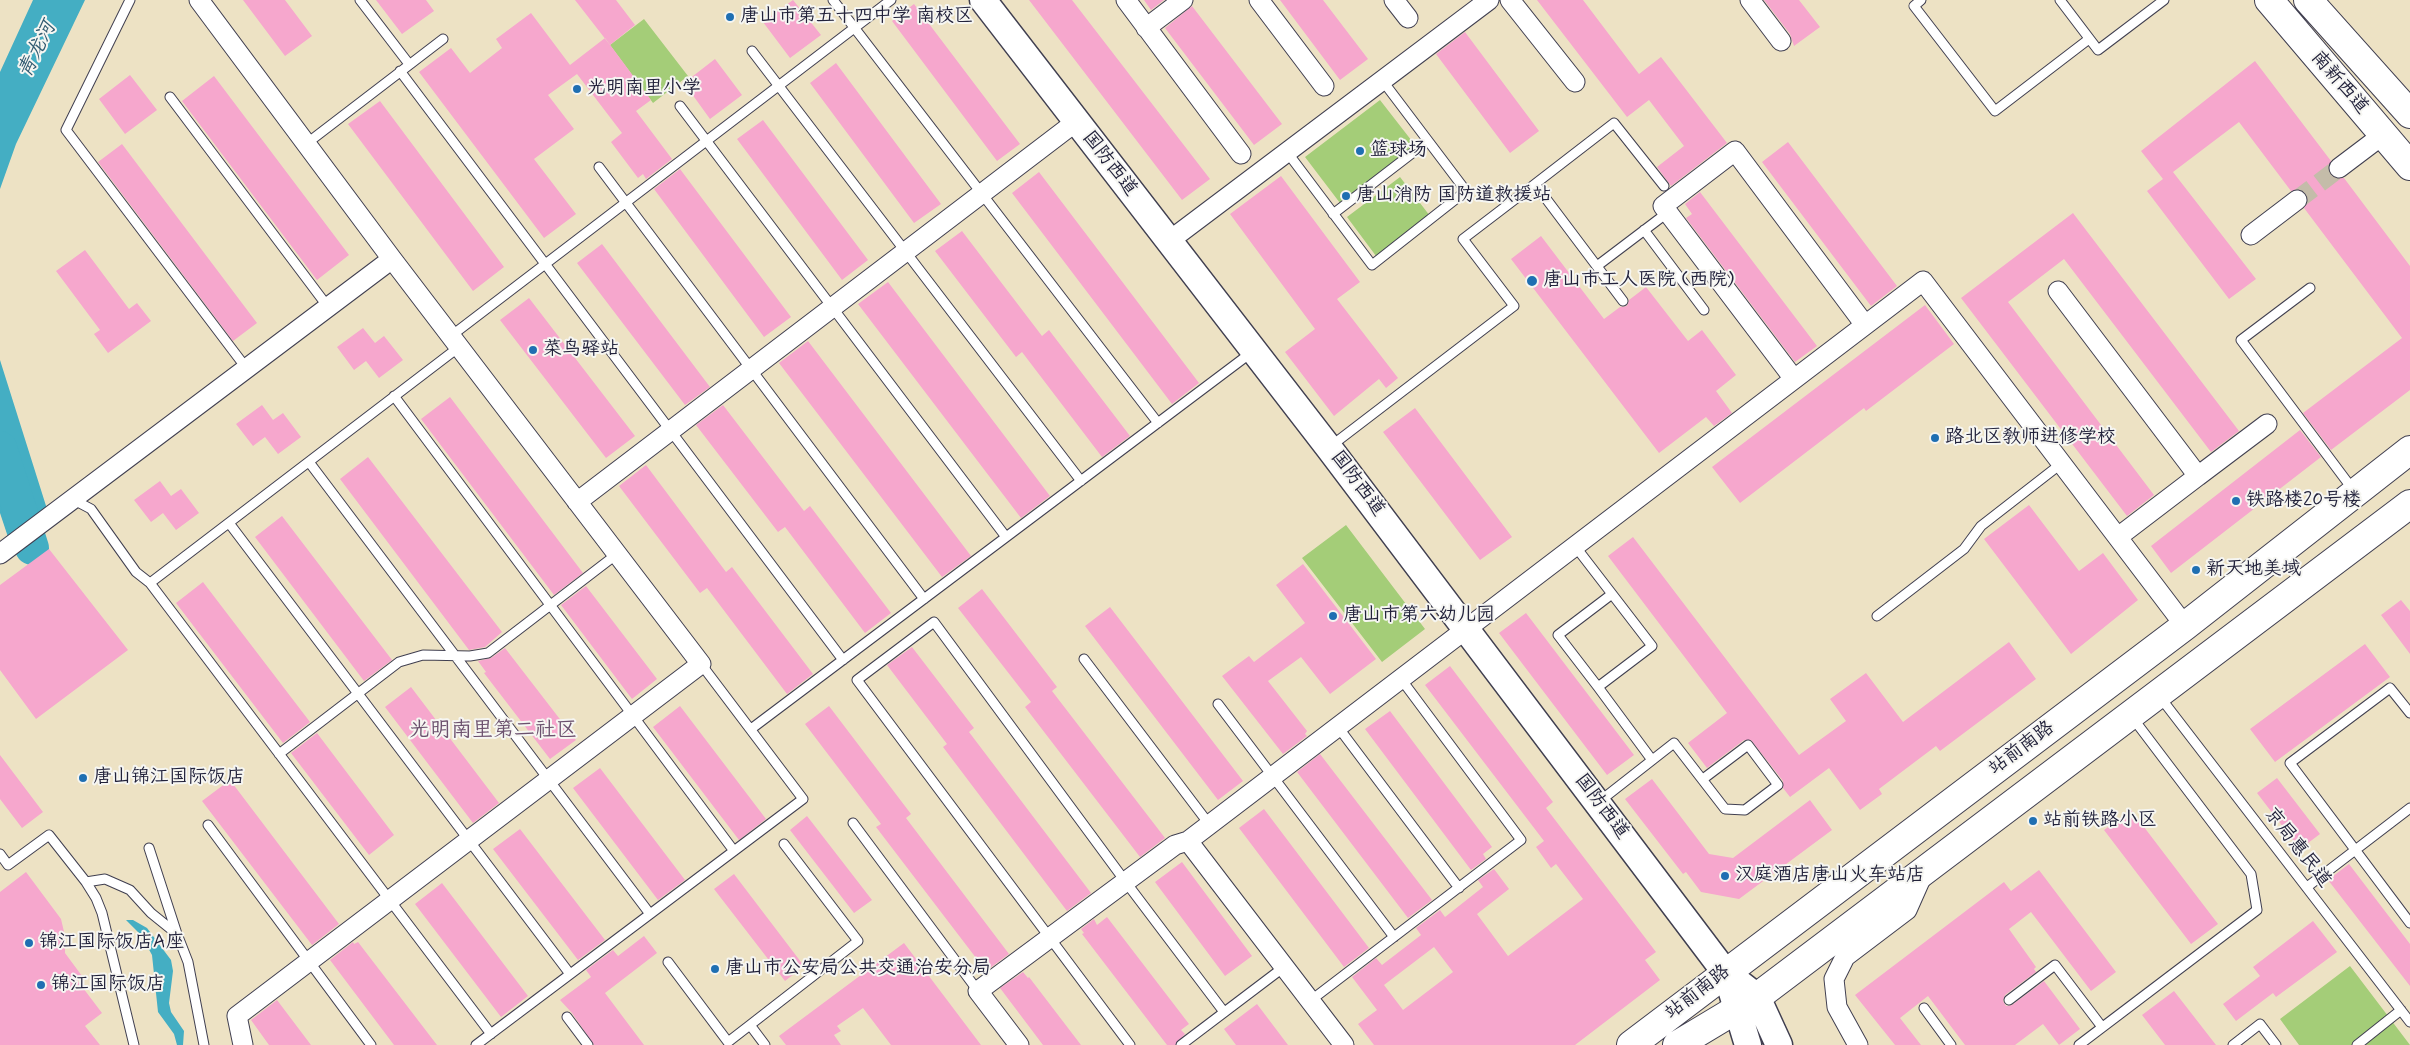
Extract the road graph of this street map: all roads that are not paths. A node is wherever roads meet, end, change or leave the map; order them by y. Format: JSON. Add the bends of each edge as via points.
{"nodes":[{"id":1,"x":130,"y":0,"type":"edge"},
{"id":2,"x":199,"y":0,"type":"edge"},
{"id":3,"x":360,"y":0,"type":"edge"},
{"id":4,"x":833,"y":0,"type":"edge"},
{"id":5,"x":891,"y":0,"type":"edge"},
{"id":6,"x":984,"y":0,"type":"edge"},
{"id":7,"x":1126,"y":0,"type":"edge"},
{"id":8,"x":1183,"y":0,"type":"edge"},
{"id":9,"x":1259,"y":0,"type":"edge"},
{"id":10,"x":1394,"y":0,"type":"edge"},
{"id":11,"x":1489,"y":0,"type":"edge"},
{"id":12,"x":1510,"y":0,"type":"edge"},
{"id":13,"x":1750,"y":0,"type":"edge"},
{"id":14,"x":1921,"y":0,"type":"edge"},
{"id":15,"x":2060,"y":0,"type":"edge"},
{"id":16,"x":2164,"y":0,"type":"edge"},
{"id":17,"x":2269,"y":0,"type":"edge"},
{"id":18,"x":2308,"y":0,"type":"edge"},
{"id":19,"x":1408,"y":18,"type":"dead end"},
{"id":20,"x":854,"y":28,"type":"junction"},
{"id":21,"x":1146,"y":28,"type":"junction"},
{"id":22,"x":443,"y":39,"type":"dead end"},
{"id":23,"x":2089,"y":39,"type":"junction"},
{"id":24,"x":1781,"y":41,"type":"dead end"},
{"id":25,"x":752,"y":51,"type":"dead end"},
{"id":26,"x":409,"y":64,"type":"junction"},
{"id":27,"x":400,"y":71,"type":"junction"},
{"id":28,"x":1382,"y":80,"type":"junction"},
{"id":29,"x":1574,"y":82,"type":"dead end"},
{"id":30,"x":779,"y":86,"type":"junction"},
{"id":31,"x":1324,"y":86,"type":"dead end"},
{"id":32,"x":170,"y":97,"type":"dead end"},
{"id":33,"x":680,"y":106,"type":"dead end"},
{"id":34,"x":2410,"y":114,"type":"edge"},
{"id":35,"x":1077,"y":121,"type":"junction"},
{"id":36,"x":2384,"y":134,"type":"junction"},
{"id":37,"x":707,"y":141,"type":"junction"},
{"id":38,"x":1428,"y":141,"type":"junction"},
{"id":39,"x":306,"y":144,"type":"junction"},
{"id":40,"x":1287,"y":152,"type":"junction"},
{"id":41,"x":1241,"y":154,"type":"dead end"},
{"id":42,"x":2410,"y":166,"type":"edge"},
{"id":43,"x":599,"y":167,"type":"dead end"},
{"id":44,"x":2339,"y":168,"type":"tunnel mouth"},
{"id":45,"x":1535,"y":184,"type":"junction"},
{"id":46,"x":1664,"y":186,"type":"dead end"},
{"id":47,"x":982,"y":194,"type":"junction"},
{"id":48,"x":2297,"y":200,"type":"tunnel mouth"},
{"id":49,"x":625,"y":203,"type":"junction"},
{"id":50,"x":1668,"y":213,"type":"junction"},
{"id":51,"x":1333,"y":214,"type":"junction"},
{"id":52,"x":1644,"y":230,"type":"junction"},
{"id":53,"x":2251,"y":235,"type":"dead end"},
{"id":54,"x":1169,"y":241,"type":"junction"},
{"id":55,"x":906,"y":252,"type":"junction"},
{"id":56,"x":392,"y":259,"type":"junction"},
{"id":57,"x":545,"y":264,"type":"junction"},
{"id":58,"x":1597,"y":266,"type":"junction"},
{"id":59,"x":2310,"y":288,"type":"dead end"},
{"id":60,"x":2058,"y":292,"type":"dead end"},
{"id":61,"x":1624,"y":301,"type":"dead end"},
{"id":62,"x":328,"y":307,"type":"junction"},
{"id":63,"x":832,"y":307,"type":"junction"},
{"id":64,"x":1704,"y":310,"type":"dead end"},
{"id":65,"x":1865,"y":325,"type":"junction"},
{"id":66,"x":455,"y":341,"type":"junction"},
{"id":67,"x":1254,"y":351,"type":"junction"},
{"id":68,"x":247,"y":369,"type":"junction"},
{"id":69,"x":750,"y":370,"type":"junction"},
{"id":70,"x":1794,"y":379,"type":"junction"},
{"id":71,"x":394,"y":396,"type":"junction"},
{"id":72,"x":1158,"y":423,"type":"junction"},
{"id":73,"x":2267,"y":424,"type":"dead end"},
{"id":74,"x":671,"y":430,"type":"junction"},
{"id":75,"x":1329,"y":448,"type":"junction"},
{"id":76,"x":2410,"y":450,"type":"edge"},
{"id":77,"x":309,"y":462,"type":"junction"},
{"id":78,"x":2062,"y":463,"type":"junction"},
{"id":79,"x":2198,"y":476,"type":"junction"},
{"id":80,"x":1081,"y":481,"type":"junction"},
{"id":81,"x":2356,"y":493,"type":"junction"},
{"id":82,"x":577,"y":502,"type":"junction"},
{"id":83,"x":69,"y":503,"type":"junction"},
{"id":84,"x":2410,"y":504,"type":"edge"},
{"id":85,"x":229,"y":523,"type":"junction"},
{"id":86,"x":1006,"y":537,"type":"junction"},
{"id":87,"x":2118,"y":537,"type":"junction"},
{"id":88,"x":1575,"y":546,"type":"junction"},
{"id":89,"x":0,"y":554,"type":"edge"},
{"id":90,"x":617,"y":554,"type":"junction"},
{"id":91,"x":150,"y":583,"type":"junction"},
{"id":92,"x":1612,"y":594,"type":"junction"},
{"id":93,"x":924,"y":599,"type":"junction"},
{"id":94,"x":550,"y":605,"type":"junction"},
{"id":95,"x":1877,"y":616,"type":"dead end"},
{"id":96,"x":2186,"y":626,"type":"junction"},
{"id":97,"x":1467,"y":629,"type":"junction"},
{"id":98,"x":454,"y":654,"type":"junction"},
{"id":99,"x":1084,"y":659,"type":"dead end"},
{"id":100,"x":844,"y":660,"type":"junction"},
{"id":101,"x":701,"y":664,"type":"junction"},
{"id":102,"x":1401,"y":679,"type":"junction"},
{"id":103,"x":1598,"y":687,"type":"junction"},
{"id":104,"x":358,"y":694,"type":"junction"},
{"id":105,"x":2158,"y":694,"type":"junction"},
{"id":106,"x":1218,"y":704,"type":"dead end"},
{"id":107,"x":2410,"y":713,"type":"edge"},
{"id":108,"x":633,"y":716,"type":"junction"},
{"id":109,"x":2131,"y":716,"type":"junction"},
{"id":110,"x":1338,"y":727,"type":"junction"},
{"id":111,"x":751,"y":729,"type":"junction"},
{"id":112,"x":279,"y":754,"type":"junction"},
{"id":113,"x":1652,"y":760,"type":"junction"},
{"id":114,"x":1272,"y":777,"type":"junction"},
{"id":115,"x":549,"y":779,"type":"junction"},
{"id":116,"x":1703,"y":779,"type":"junction"},
{"id":117,"x":1598,"y":802,"type":"junction"},
{"id":118,"x":2410,"y":808,"type":"edge"},
{"id":119,"x":853,"y":823,"type":"dead end"},
{"id":120,"x":1209,"y":824,"type":"junction"},
{"id":121,"x":208,"y":825,"type":"dead end"},
{"id":122,"x":469,"y":840,"type":"junction"},
{"id":123,"x":1188,"y":841,"type":"junction"},
{"id":124,"x":784,"y":844,"type":"dead end"},
{"id":125,"x":149,"y":848,"type":"dead end"},
{"id":126,"x":2355,"y":850,"type":"junction"},
{"id":127,"x":734,"y":851,"type":"junction"},
{"id":128,"x":0,"y":854,"type":"edge"},
{"id":129,"x":8,"y":865,"type":"junction"},
{"id":130,"x":0,"y":871,"type":"edge"},
{"id":131,"x":1924,"y":871,"type":"junction"},
{"id":132,"x":86,"y":882,"type":"junction"},
{"id":133,"x":1124,"y":882,"type":"junction"},
{"id":134,"x":2307,"y":887,"type":"junction"},
{"id":135,"x":1459,"y":888,"type":"junction"},
{"id":136,"x":389,"y":899,"type":"junction"},
{"id":137,"x":650,"y":914,"type":"junction"},
{"id":138,"x":2410,"y":923,"type":"edge"},
{"id":139,"x":177,"y":934,"type":"junction"},
{"id":140,"x":1050,"y":937,"type":"junction"},
{"id":141,"x":1394,"y":937,"type":"junction"},
{"id":142,"x":308,"y":960,"type":"junction"},
{"id":143,"x":668,"y":962,"type":"dead end"},
{"id":144,"x":1284,"y":967,"type":"junction"},
{"id":145,"x":1726,"y":972,"type":"junction"},
{"id":146,"x":570,"y":974,"type":"junction"},
{"id":147,"x":978,"y":990,"type":"junction"},
{"id":148,"x":2009,"y":1000,"type":"dead end"},
{"id":149,"x":1310,"y":1001,"type":"junction"},
{"id":150,"x":1747,"y":1002,"type":"junction"},
{"id":151,"x":1924,"y":1008,"type":"dead end"},
{"id":152,"x":2401,"y":1010,"type":"junction"},
{"id":153,"x":1224,"y":1012,"type":"junction"},
{"id":154,"x":567,"y":1017,"type":"dead end"},
{"id":155,"x":2410,"y":1022,"type":"edge"},
{"id":156,"x":750,"y":1025,"type":"junction"},
{"id":157,"x":2102,"y":1026,"type":"junction"},
{"id":158,"x":491,"y":1034,"type":"junction"},
{"id":159,"x":134,"y":1045,"type":"edge"},
{"id":160,"x":204,"y":1045,"type":"edge"},
{"id":161,"x":243,"y":1045,"type":"edge"},
{"id":162,"x":371,"y":1045,"type":"edge"},
{"id":163,"x":476,"y":1045,"type":"edge"},
{"id":164,"x":588,"y":1045,"type":"edge"},
{"id":165,"x":765,"y":1045,"type":"edge"},
{"id":166,"x":1019,"y":1045,"type":"edge"},
{"id":167,"x":1130,"y":1045,"type":"edge"},
{"id":168,"x":1180,"y":1045,"type":"edge"},
{"id":169,"x":1344,"y":1045,"type":"edge"},
{"id":170,"x":1631,"y":1045,"type":"edge"},
{"id":171,"x":1677,"y":1045,"type":"edge"},
{"id":172,"x":1748,"y":1045,"type":"edge"},
{"id":173,"x":1779,"y":1045,"type":"edge"},
{"id":174,"x":1858,"y":1045,"type":"edge"},
{"id":175,"x":1951,"y":1045,"type":"edge"},
{"id":176,"x":2079,"y":1045,"type":"edge"},
{"id":177,"x":2233,"y":1045,"type":"edge"},
{"id":178,"x":2276,"y":1045,"type":"edge"},
{"id":179,"x":2357,"y":1045,"type":"edge"}],
"edges":[{"from":1,"to":68,"type":"lane","via":[[66,130]]},
{"from":2,"to":39,"type":"street"},
{"from":3,"to":26,"type":"lane"},
{"from":4,"to":20,"type":"lane"},
{"from":5,"to":20,"type":"lane"},
{"from":6,"to":35,"type":"street","name":"国防西道"},
{"from":7,"to":21,"type":"street"},
{"from":8,"to":21,"type":"street"},
{"from":9,"to":31,"type":"street"},
{"from":10,"to":19,"type":"street"},
{"from":11,"to":28,"type":"street"},
{"from":12,"to":29,"type":"street"},
{"from":13,"to":24,"type":"street"},
{"from":14,"to":23,"type":"lane","via":[[1914,6],[1995,111]]},
{"from":15,"to":23,"type":"lane"},
{"from":16,"to":23,"type":"lane","via":[[2098,50]]},
{"from":17,"to":36,"type":"main road","name":"南新西道"},
{"from":18,"to":34,"type":"main road","name":"南新西道"},
{"from":20,"to":30,"type":"lane"},
{"from":20,"to":47,"type":"lane"},
{"from":21,"to":41,"type":"street"},
{"from":22,"to":26,"type":"lane"},
{"from":25,"to":30,"type":"lane"},
{"from":26,"to":27,"type":"lane"},
{"from":27,"to":39,"type":"lane"},
{"from":27,"to":57,"type":"lane"},
{"from":28,"to":38,"type":"lane"},
{"from":28,"to":40,"type":"street"},
{"from":30,"to":37,"type":"lane"},
{"from":30,"to":55,"type":"lane"},
{"from":32,"to":62,"type":"lane"},
{"from":33,"to":37,"type":"lane"},
{"from":35,"to":47,"type":"street"},
{"from":35,"to":54,"type":"street","name":"国防西道"},
{"from":36,"to":42,"type":"main road","name":"南新西道"},
{"from":36,"to":44,"type":"street"},
{"from":37,"to":49,"type":"lane"},
{"from":37,"to":63,"type":"lane"},
{"from":38,"to":51,"type":"lane"},
{"from":38,"to":51,"type":"lane","via":[[1466,191],[1372,265]]},
{"from":39,"to":56,"type":"street"},
{"from":40,"to":51,"type":"lane"},
{"from":40,"to":54,"type":"street"},
{"from":43,"to":49,"type":"lane"},
{"from":45,"to":46,"type":"lane","via":[[1614,123]]},
{"from":45,"to":58,"type":"lane"},
{"from":45,"to":75,"type":"lane","via":[[1463,239],[1514,306]]},
{"from":47,"to":55,"type":"street"},
{"from":47,"to":72,"type":"lane"},
{"from":48,"to":53,"type":"street"},
{"from":49,"to":57,"type":"lane"},
{"from":49,"to":69,"type":"lane"},
{"from":50,"to":52,"type":"lane"},
{"from":50,"to":65,"type":"street","via":[[1663,206],[1735,152]]},
{"from":50,"to":70,"type":"street"},
{"from":52,"to":58,"type":"lane"},
{"from":52,"to":64,"type":"lane"},
{"from":54,"to":67,"type":"street","name":"国防西道"},
{"from":55,"to":63,"type":"street"},
{"from":55,"to":80,"type":"lane"},
{"from":56,"to":62,"type":"street"},
{"from":56,"to":66,"type":"street"},
{"from":57,"to":66,"type":"lane"},
{"from":57,"to":74,"type":"lane"},
{"from":58,"to":61,"type":"lane"},
{"from":59,"to":81,"type":"lane","via":[[2241,340]]},
{"from":60,"to":79,"type":"street"},
{"from":62,"to":68,"type":"street"},
{"from":63,"to":69,"type":"street"},
{"from":63,"to":86,"type":"lane"},
{"from":65,"to":70,"type":"street"},
{"from":65,"to":78,"type":"street","via":[[1923,281]]},
{"from":66,"to":71,"type":"lane"},
{"from":66,"to":82,"type":"street"},
{"from":67,"to":72,"type":"lane"},
{"from":67,"to":75,"type":"street","name":"国防西道"},
{"from":68,"to":83,"type":"street"},
{"from":69,"to":74,"type":"street"},
{"from":69,"to":93,"type":"lane"},
{"from":70,"to":88,"type":"street"},
{"from":71,"to":77,"type":"lane"},
{"from":71,"to":94,"type":"lane"},
{"from":72,"to":80,"type":"lane"},
{"from":73,"to":79,"type":"street"},
{"from":74,"to":82,"type":"street"},
{"from":74,"to":100,"type":"lane"},
{"from":75,"to":97,"type":"street","name":"国防西道"},
{"from":76,"to":81,"type":"main road","name":"站前南路"},
{"from":77,"to":85,"type":"lane"},
{"from":77,"to":98,"type":"lane"},
{"from":78,"to":87,"type":"street"},
{"from":78,"to":95,"type":"lane","via":[[1981,526],[1964,549]]},
{"from":79,"to":87,"type":"street"},
{"from":80,"to":86,"type":"lane"},
{"from":81,"to":96,"type":"main road","name":"站前南路"},
{"from":82,"to":90,"type":"street"},
{"from":83,"to":89,"type":"street"},
{"from":83,"to":91,"type":"lane","via":[[91,509],[136,572]]},
{"from":84,"to":105,"type":"main road","name":"站前南路"},
{"from":85,"to":91,"type":"lane"},
{"from":85,"to":104,"type":"lane"},
{"from":86,"to":93,"type":"lane"},
{"from":87,"to":96,"type":"street"},
{"from":88,"to":92,"type":"lane"},
{"from":88,"to":97,"type":"street"},
{"from":90,"to":94,"type":"lane"},
{"from":90,"to":101,"type":"street"},
{"from":91,"to":112,"type":"lane"},
{"from":92,"to":103,"type":"lane","via":[[1558,635]]},
{"from":92,"to":103,"type":"lane","via":[[1652,646]]},
{"from":93,"to":100,"type":"lane"},
{"from":94,"to":98,"type":"lane","via":[[488,653]]},
{"from":94,"to":108,"type":"lane"},
{"from":96,"to":145,"type":"main road","name":"站前南路"},
{"from":97,"to":102,"type":"street"},
{"from":97,"to":117,"type":"street","name":"国防西道"},
{"from":98,"to":104,"type":"lane","via":[[423,655],[399,662]]},
{"from":98,"to":115,"type":"lane"},
{"from":99,"to":120,"type":"lane"},
{"from":100,"to":111,"type":"lane"},
{"from":101,"to":108,"type":"street"},
{"from":101,"to":111,"type":"lane"},
{"from":102,"to":110,"type":"street"},
{"from":102,"to":135,"type":"lane","via":[[1522,840]]},
{"from":103,"to":113,"type":"lane"},
{"from":104,"to":112,"type":"lane"},
{"from":104,"to":122,"type":"lane"},
{"from":105,"to":109,"type":"main road","name":"站前南路"},
{"from":105,"to":134,"type":"lane","name":"京局惠民道"},
{"from":106,"to":114,"type":"lane"},
{"from":107,"to":126,"type":"lane","via":[[2390,688],[2290,763]]},
{"from":108,"to":115,"type":"street"},
{"from":108,"to":127,"type":"lane"},
{"from":109,"to":131,"type":"main road","name":"站前南路"},
{"from":109,"to":157,"type":"lane","via":[[2251,874],[2257,910]]},
{"from":110,"to":114,"type":"street"},
{"from":110,"to":135,"type":"lane"},
{"from":111,"to":127,"type":"lane","via":[[804,799]]},
{"from":112,"to":136,"type":"lane"},
{"from":113,"to":116,"type":"lane","via":[[1674,743]]},
{"from":113,"to":117,"type":"lane"},
{"from":114,"to":120,"type":"street"},
{"from":114,"to":141,"type":"lane"},
{"from":115,"to":122,"type":"street"},
{"from":115,"to":137,"type":"lane"},
{"from":116,"to":116,"type":"lane","via":[[1725,809],[1745,810],[1778,785],[1748,745]]},
{"from":117,"to":145,"type":"street","name":"国防西道"},
{"from":118,"to":126,"type":"lane"},
{"from":119,"to":147,"type":"lane"},
{"from":120,"to":123,"type":"street"},
{"from":121,"to":142,"type":"lane"},
{"from":122,"to":136,"type":"street"},
{"from":122,"to":146,"type":"lane"},
{"from":123,"to":133,"type":"street","via":[[1174,845]]},
{"from":123,"to":144,"type":"street"},
{"from":124,"to":156,"type":"lane","via":[[858,941]]},
{"from":125,"to":139,"type":"lane"},
{"from":126,"to":134,"type":"lane"},
{"from":126,"to":138,"type":"lane"},
{"from":127,"to":137,"type":"lane"},
{"from":128,"to":129,"type":"lane"},
{"from":129,"to":130,"type":"lane"},
{"from":129,"to":132,"type":"lane","via":[[49,835]]},
{"from":131,"to":150,"type":"main road","name":"站前南路"},
{"from":131,"to":174,"type":"street","via":[[1907,910],[1845,956],[1834,979],[1837,1007]]},
{"from":132,"to":139,"type":"lane","via":[[105,879],[130,890]]},
{"from":132,"to":159,"type":"lane","via":[[102,913]]},
{"from":133,"to":140,"type":"street"},
{"from":133,"to":140,"type":"lane","via":[[934,622],[857,680]]},
{"from":133,"to":153,"type":"lane"},
{"from":134,"to":152,"type":"lane","name":"京局惠民道"},
{"from":135,"to":141,"type":"lane"},
{"from":136,"to":142,"type":"street"},
{"from":136,"to":158,"type":"lane"},
{"from":137,"to":146,"type":"lane"},
{"from":139,"to":160,"type":"lane","via":[[188,962]]},
{"from":140,"to":147,"type":"street"},
{"from":140,"to":167,"type":"lane"},
{"from":141,"to":149,"type":"lane"},
{"from":142,"to":161,"type":"street","via":[[237,1016]]},
{"from":142,"to":162,"type":"lane"},
{"from":143,"to":156,"type":"lane","via":[[728,1042]]},
{"from":144,"to":149,"type":"street"},
{"from":144,"to":153,"type":"lane"},
{"from":145,"to":150,"type":"street","name":"国防西道"},
{"from":145,"to":170,"type":"main road","name":"站前南路"},
{"from":146,"to":158,"type":"lane"},
{"from":147,"to":166,"type":"street"},
{"from":148,"to":157,"type":"lane","via":[[2055,965]]},
{"from":149,"to":169,"type":"street"},
{"from":150,"to":171,"type":"main road","name":"站前南路"},
{"from":150,"to":172,"type":"street","name":"国防西道"},
{"from":150,"to":173,"type":"street","name":"国防西道"},
{"from":151,"to":175,"type":"lane"},
{"from":152,"to":155,"type":"lane","name":"京局惠民道"},
{"from":152,"to":179,"type":"lane"},
{"from":153,"to":168,"type":"lane"},
{"from":154,"to":164,"type":"lane"},
{"from":156,"to":165,"type":"lane"},
{"from":157,"to":176,"type":"lane"},
{"from":158,"to":163,"type":"lane"},
{"from":177,"to":178,"type":"lane","via":[[2260,1024]]}]}
